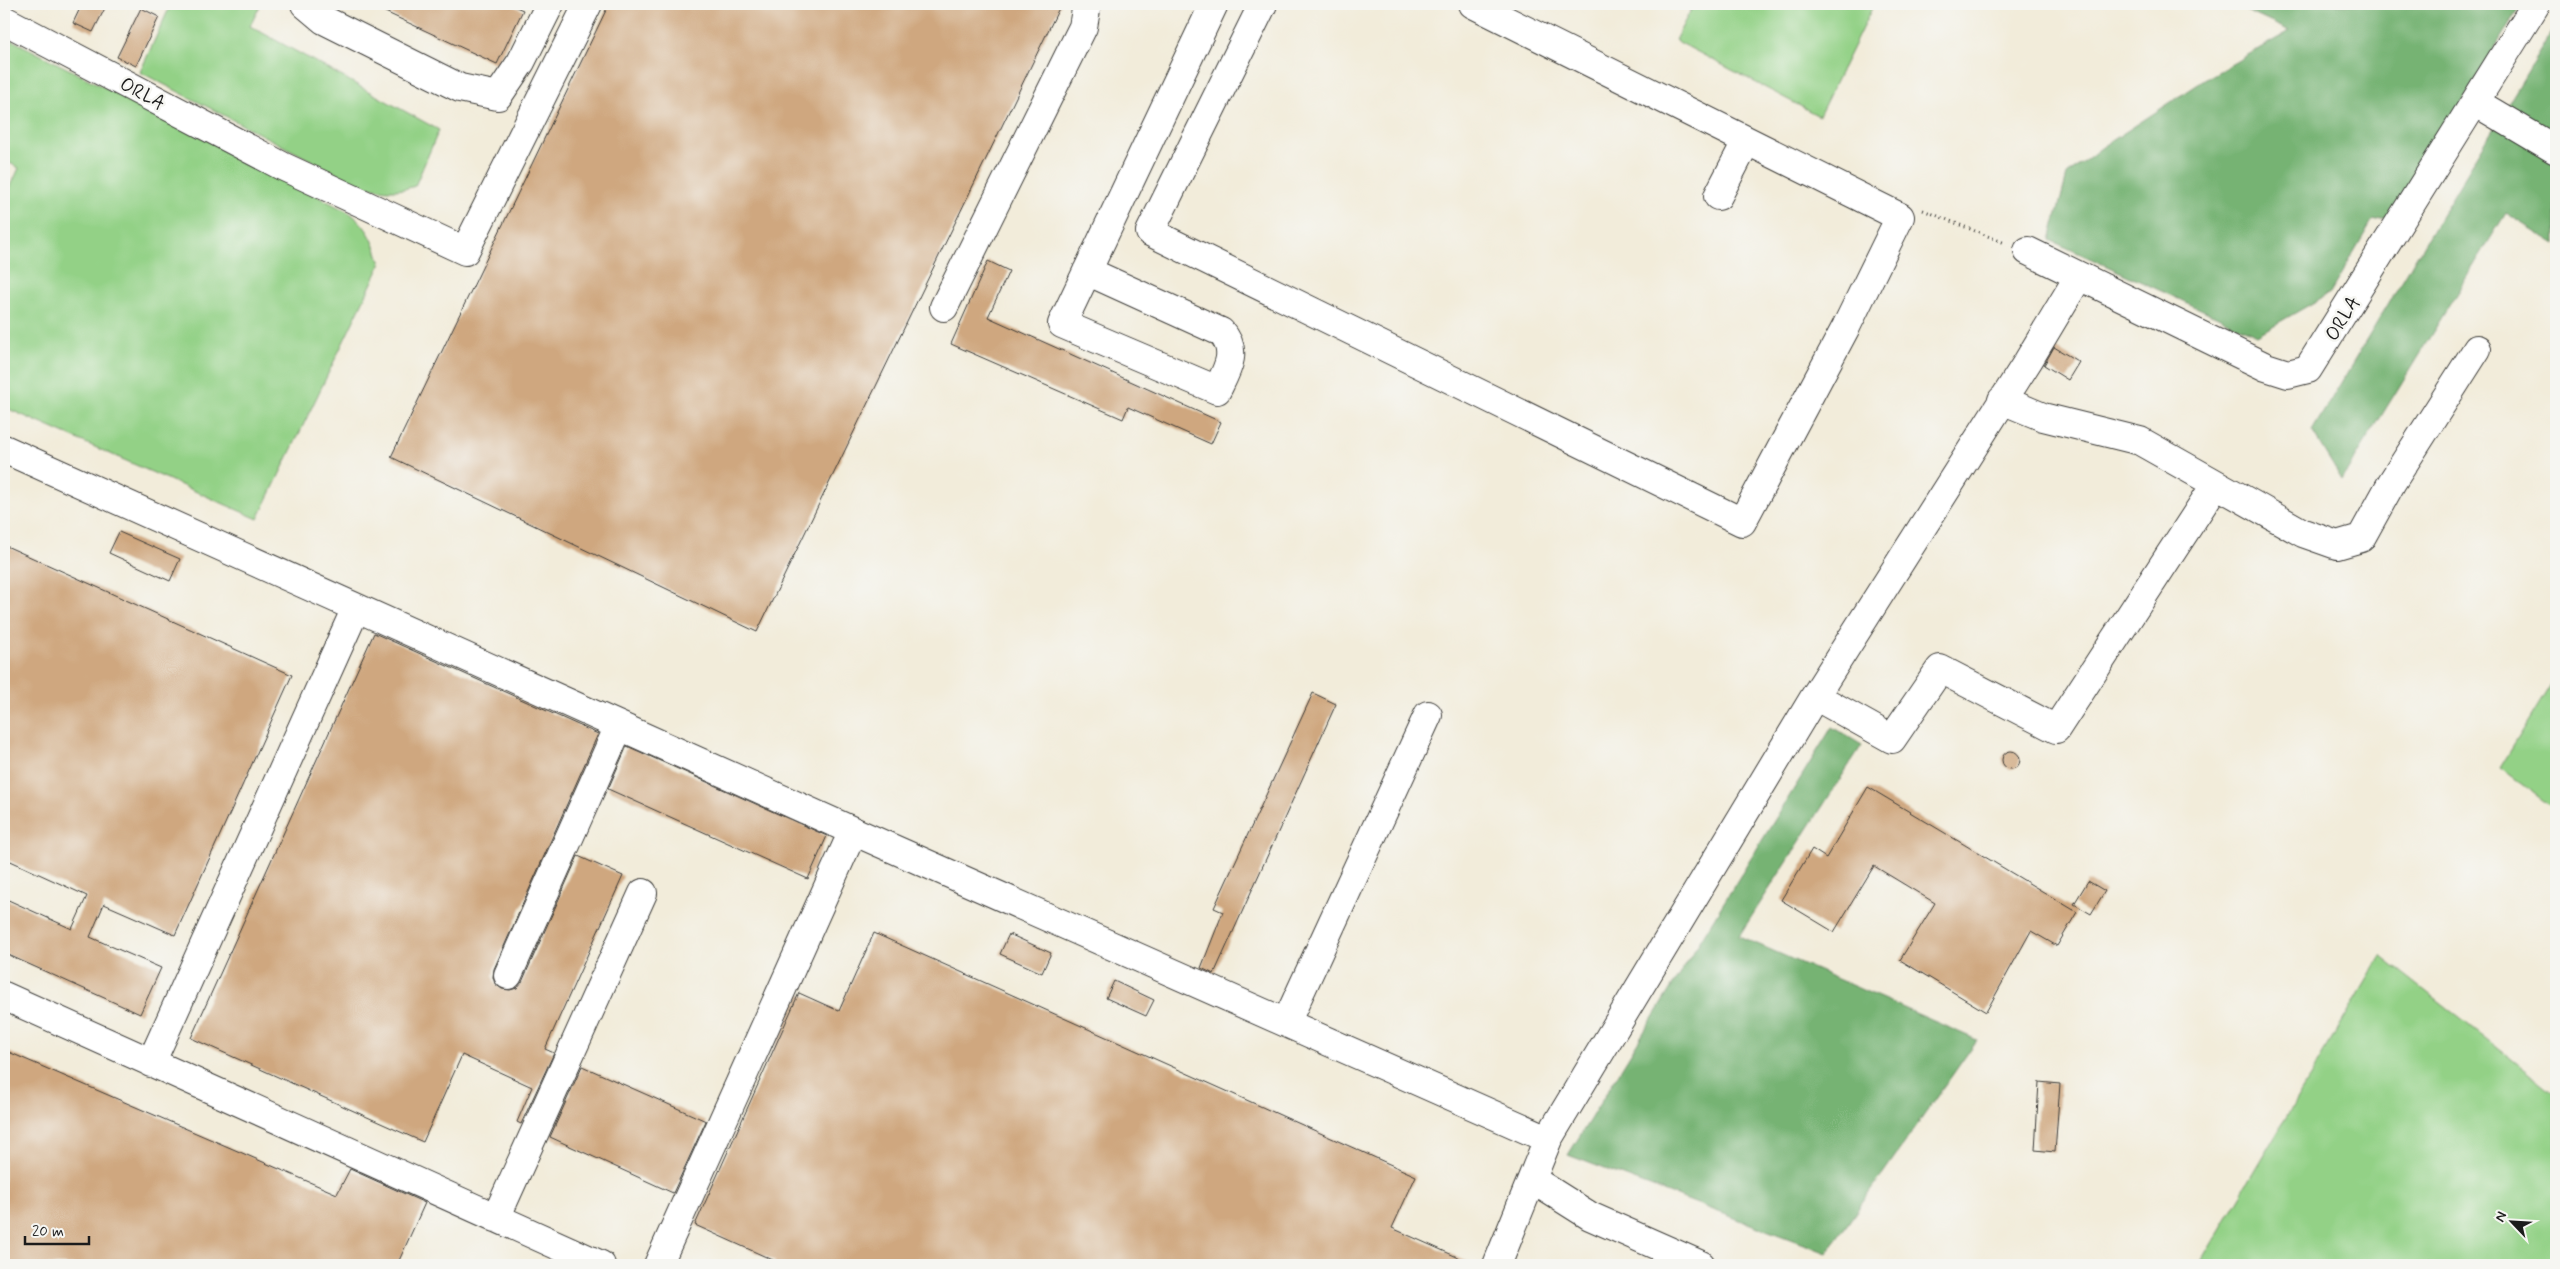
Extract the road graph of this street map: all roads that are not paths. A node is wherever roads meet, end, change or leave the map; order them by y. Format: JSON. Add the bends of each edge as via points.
{"nodes":[{"id":1,"x":305,"y":4,"type":"edge"},
{"id":2,"x":550,"y":4,"type":"edge"},
{"id":3,"x":588,"y":4,"type":"edge"},
{"id":4,"x":1088,"y":4,"type":"edge"},
{"id":5,"x":1214,"y":4,"type":"edge"},
{"id":6,"x":1263,"y":4,"type":"edge"},
{"id":7,"x":1473,"y":4,"type":"edge"},
{"id":8,"x":2536,"y":4,"type":"edge"},
{"id":9,"x":4,"y":20,"type":"edge"},
{"id":10,"x":2475,"y":102,"type":"junction"},
{"id":11,"x":1746,"y":142,"type":"junction"},
{"id":12,"x":2556,"y":150,"type":"edge"},
{"id":13,"x":1718,"y":196,"type":"dead end"},
{"id":14,"x":2028,"y":251,"type":"road end"},
{"id":15,"x":1087,"y":272,"type":"junction"},
{"id":16,"x":2079,"y":276,"type":"junction"},
{"id":17,"x":944,"y":308,"type":"dead end"},
{"id":18,"x":2477,"y":348,"type":"dead end"},
{"id":19,"x":2002,"y":400,"type":"junction"},
{"id":20,"x":4,"y":449,"type":"edge"},
{"id":21,"x":2216,"y":484,"type":"junction"},
{"id":22,"x":356,"y":608,"type":"junction"},
{"id":23,"x":1815,"y":696,"type":"junction"},
{"id":24,"x":1428,"y":715,"type":"dead end"},
{"id":25,"x":619,"y":726,"type":"junction"},
{"id":26,"x":853,"y":831,"type":"junction"},
{"id":27,"x":643,"y":893,"type":"dead end"},
{"id":28,"x":508,"y":975,"type":"dead end"},
{"id":29,"x":4,"y":996,"type":"edge"},
{"id":30,"x":1286,"y":1023,"type":"junction"},
{"id":31,"x":151,"y":1062,"type":"junction"},
{"id":32,"x":1548,"y":1139,"type":"junction"},
{"id":33,"x":1533,"y":1180,"type":"junction"},
{"id":34,"x":496,"y":1218,"type":"junction"},
{"id":35,"x":602,"y":1265,"type":"edge"},
{"id":36,"x":658,"y":1265,"type":"edge"},
{"id":37,"x":1497,"y":1265,"type":"edge"},
{"id":38,"x":1701,"y":1265,"type":"edge"}],
"edges":[{"from":1,"to":2,"type":"street","via":[[324,20],[460,88],[498,96],[521,62]]},
{"from":3,"to":9,"type":"street","name":"ORLA","via":[[464,251],[282,166]]},
{"from":4,"to":17,"type":"street","via":[[1083,27]]},
{"from":5,"to":15,"type":"street"},
{"from":6,"to":11,"type":"street","via":[[1150,232],[1742,522],[1846,327],[1900,217]]},
{"from":7,"to":11,"type":"street"},
{"from":8,"to":10,"type":"street","name":"ORLA"},
{"from":10,"to":12,"type":"street"},
{"from":10,"to":16,"type":"street","name":"ORLA","via":[[2308,369],[2288,374],[2266,367]]},
{"from":11,"to":13,"type":"street"},
{"from":14,"to":16,"type":"street","name":"ORLA"},
{"from":15,"to":15,"type":"street","via":[[1062,324],[1217,390],[1232,355],[1228,340],[1221,332]]},
{"from":16,"to":19,"type":"street"},
{"from":18,"to":21,"type":"street","via":[[2392,482],[2361,538],[2338,544],[2303,533]]},
{"from":19,"to":21,"type":"street","via":[[2043,417],[2140,441]]},
{"from":19,"to":23,"type":"street"},
{"from":20,"to":22,"type":"street"},
{"from":21,"to":23,"type":"street","via":[[2056,729],[1940,669],[1892,739]]},
{"from":22,"to":25,"type":"street"},
{"from":22,"to":31,"type":"street"},
{"from":23,"to":32,"type":"street"},
{"from":24,"to":30,"type":"street"},
{"from":25,"to":26,"type":"street"},
{"from":25,"to":28,"type":"street"},
{"from":26,"to":30,"type":"street"},
{"from":26,"to":36,"type":"street"},
{"from":27,"to":34,"type":"street"},
{"from":29,"to":31,"type":"street"},
{"from":30,"to":32,"type":"street"},
{"from":31,"to":34,"type":"street"},
{"from":32,"to":33,"type":"street"},
{"from":33,"to":37,"type":"street"},
{"from":33,"to":38,"type":"street","via":[[1590,1216]]},
{"from":34,"to":35,"type":"street"}]}
